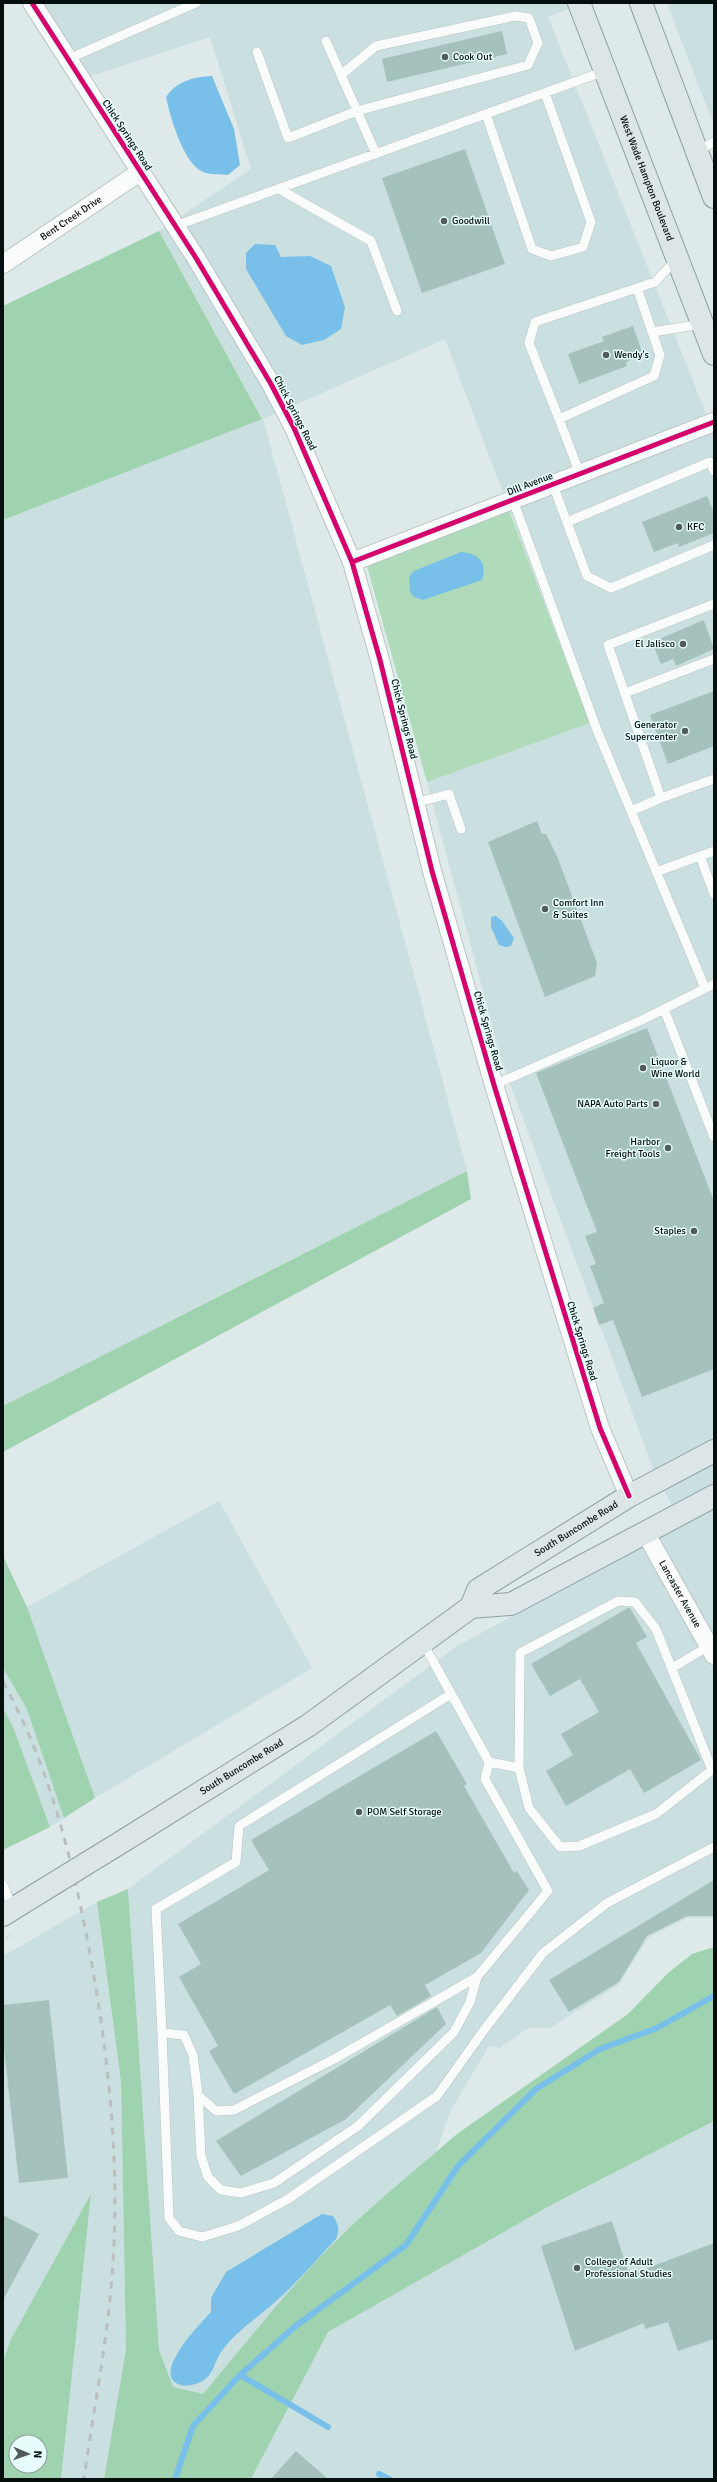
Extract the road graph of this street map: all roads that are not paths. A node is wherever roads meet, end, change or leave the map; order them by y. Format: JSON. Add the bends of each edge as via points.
{"nodes":[{"id":1,"x":32,"y":3,"type":"edge"},
{"id":2,"x":579,"y":3,"type":"edge"},
{"id":3,"x":641,"y":3,"type":"edge"},
{"id":4,"x":197,"y":4,"type":"edge"},
{"id":5,"x":326,"y":41,"type":"dead end"},
{"id":6,"x":257,"y":52,"type":"dead end"},
{"id":7,"x":68,"y":59,"type":"junction"},
{"id":8,"x":606,"y":71,"type":"junction"},
{"id":9,"x":341,"y":75,"type":"junction"},
{"id":10,"x":545,"y":93,"type":"junction"},
{"id":11,"x":357,"y":111,"type":"junction"},
{"id":12,"x":486,"y":114,"type":"junction"},
{"id":13,"x":705,"y":146,"type":"edge"},
{"id":14,"x":376,"y":154,"type":"junction"},
{"id":15,"x":140,"y":172,"type":"junction"},
{"id":16,"x":278,"y":189,"type":"junction"},
{"id":17,"x":714,"y":197,"type":"edge"},
{"id":18,"x":176,"y":226,"type":"junction"},
{"id":19,"x":678,"y":258,"type":"junction"},
{"id":20,"x":3,"y":264,"type":"edge"},
{"id":21,"x":637,"y":288,"type":"junction"},
{"id":22,"x":397,"y":311,"type":"dead end"},
{"id":23,"x":703,"y":324,"type":"junction"},
{"id":24,"x":652,"y":332,"type":"junction"},
{"id":25,"x":714,"y":354,"type":"edge"},
{"id":26,"x":559,"y":419,"type":"junction"},
{"id":27,"x":714,"y":422,"type":"edge"},
{"id":28,"x":714,"y":471,"type":"edge"},
{"id":29,"x":580,"y":474,"type":"junction"},
{"id":30,"x":553,"y":484,"type":"junction"},
{"id":31,"x":513,"y":500,"type":"junction"},
{"id":32,"x":567,"y":522,"type":"junction"},
{"id":33,"x":714,"y":545,"type":"edge"},
{"id":34,"x":352,"y":562,"type":"junction"},
{"id":35,"x":714,"y":604,"type":"edge"},
{"id":36,"x":714,"y":659,"type":"edge"},
{"id":37,"x":625,"y":693,"type":"junction"},
{"id":38,"x":714,"y":779,"type":"edge"},
{"id":39,"x":661,"y":798,"type":"junction"},
{"id":40,"x":415,"y":803,"type":"junction"},
{"id":41,"x":631,"y":812,"type":"junction"},
{"id":42,"x":460,"y":829,"type":"dead end"},
{"id":43,"x":714,"y":851,"type":"edge"},
{"id":44,"x":700,"y":856,"type":"junction"},
{"id":45,"x":656,"y":872,"type":"junction"},
{"id":46,"x":714,"y":894,"type":"edge"},
{"id":47,"x":714,"y":984,"type":"edge"},
{"id":48,"x":705,"y":988,"type":"junction"},
{"id":49,"x":664,"y":1009,"type":"junction"},
{"id":50,"x":494,"y":1085,"type":"junction"},
{"id":51,"x":714,"y":1137,"type":"edge"},
{"id":52,"x":714,"y":1451,"type":"edge"},
{"id":53,"x":628,"y":1496,"type":"junction"},
{"id":54,"x":714,"y":1496,"type":"edge"},
{"id":55,"x":644,"y":1532,"type":"junction"},
{"id":56,"x":472,"y":1607,"type":"junction"},
{"id":57,"x":424,"y":1643,"type":"junction"},
{"id":58,"x":712,"y":1651,"type":"edge"},
{"id":59,"x":672,"y":1668,"type":"junction"},
{"id":60,"x":451,"y":1694,"type":"junction"},
{"id":61,"x":489,"y":1762,"type":"junction"},
{"id":62,"x":519,"y":1768,"type":"junction"},
{"id":63,"x":714,"y":1847,"type":"edge"},
{"id":64,"x":3,"y":1885,"type":"edge"},
{"id":65,"x":12,"y":1910,"type":"edge"},
{"id":66,"x":477,"y":1977,"type":"junction"},
{"id":67,"x":162,"y":2033,"type":"junction"},
{"id":68,"x":198,"y":2095,"type":"junction"}],
"edges":[{"from":1,"to":7,"type":"street","name":"Chick Springs Road"},
{"from":2,"to":8,"type":"main road","name":"West Wade Hampton Boulevard"},
{"from":3,"to":13,"type":"main road"},
{"from":4,"to":7,"type":"lane"},
{"from":5,"to":9,"type":"lane"},
{"from":6,"to":11,"type":"lane","via":[[288,138]]},
{"from":7,"to":15,"type":"street","name":"Chick Springs Road"},
{"from":8,"to":10,"type":"lane"},
{"from":8,"to":19,"type":"main road","name":"West Wade Hampton Boulevard"},
{"from":9,"to":11,"type":"lane"},
{"from":9,"to":11,"type":"lane","via":[[376,46],[515,16],[528,18],[538,43],[528,65]]},
{"from":10,"to":12,"type":"lane"},
{"from":10,"to":12,"type":"lane","via":[[590,222],[583,247],[551,256],[532,249]]},
{"from":11,"to":14,"type":"lane"},
{"from":12,"to":14,"type":"lane"},
{"from":13,"to":17,"type":"main road"},
{"from":14,"to":16,"type":"lane"},
{"from":15,"to":18,"type":"street","name":"Chick Springs Road"},
{"from":15,"to":20,"type":"street","name":"Bent Creek Drive"},
{"from":16,"to":18,"type":"lane"},
{"from":16,"to":22,"type":"lane","via":[[371,241]]},
{"from":18,"to":34,"type":"street","name":"Chick Springs Road","via":[[294,428]]},
{"from":19,"to":21,"type":"lane","via":[[655,282]]},
{"from":19,"to":23,"type":"main road","name":"West Wade Hampton Boulevard"},
{"from":21,"to":24,"type":"lane"},
{"from":21,"to":26,"type":"lane","via":[[534,322],[529,343]]},
{"from":23,"to":24,"type":"lane"},
{"from":23,"to":25,"type":"main road","name":"West Wade Hampton Boulevard"},
{"from":24,"to":26,"type":"lane","via":[[660,355],[654,376]]},
{"from":26,"to":29,"type":"lane"},
{"from":27,"to":29,"type":"street","name":"Dill Avenue"},
{"from":28,"to":32,"type":"lane","via":[[710,462]]},
{"from":29,"to":30,"type":"street","name":"Dill Avenue"},
{"from":30,"to":31,"type":"street","name":"Dill Avenue"},
{"from":30,"to":32,"type":"lane"},
{"from":31,"to":34,"type":"street","name":"Dill Avenue"},
{"from":31,"to":41,"type":"lane","via":[[597,730]]},
{"from":32,"to":33,"type":"lane","via":[[587,576],[611,588]]},
{"from":34,"to":40,"type":"street","name":"Chick Springs Road","via":[[380,660]]},
{"from":35,"to":37,"type":"lane","via":[[608,645]]},
{"from":36,"to":37,"type":"lane"},
{"from":37,"to":39,"type":"lane"},
{"from":38,"to":39,"type":"lane"},
{"from":39,"to":41,"type":"lane"},
{"from":40,"to":42,"type":"lane","via":[[449,794]]},
{"from":40,"to":50,"type":"street","name":"Chick Springs Road"},
{"from":41,"to":45,"type":"lane"},
{"from":43,"to":44,"type":"lane"},
{"from":44,"to":45,"type":"lane"},
{"from":44,"to":46,"type":"lane"},
{"from":45,"to":48,"type":"lane"},
{"from":47,"to":48,"type":"lane"},
{"from":48,"to":49,"type":"lane"},
{"from":49,"to":50,"type":"lane"},
{"from":49,"to":51,"type":"lane"},
{"from":50,"to":53,"type":"street","name":"Chick Springs Road","via":[[600,1428]]},
{"from":52,"to":53,"type":"main road","name":"South Buncombe Road"},
{"from":53,"to":56,"type":"main road","name":"South Buncombe Road","via":[[478,1590]]},
{"from":54,"to":55,"type":"main road"},
{"from":55,"to":56,"type":"main road","via":[[511,1604]]},
{"from":55,"to":58,"type":"street","name":"Lancaster Avenue"},
{"from":56,"to":57,"type":"main road","name":"South Buncombe Road"},
{"from":57,"to":60,"type":"lane"},
{"from":57,"to":65,"type":"main road","name":"South Buncombe Road","bridge":true,"via":[[309,1724]]},
{"from":58,"to":59,"type":"lane"},
{"from":59,"to":62,"type":"lane","via":[[656,1629],[635,1602],[618,1601],[520,1653]]},
{"from":59,"to":62,"type":"lane","via":[[712,1770],[656,1814],[579,1846],[560,1847],[529,1808]]},
{"from":60,"to":61,"type":"lane"},
{"from":60,"to":67,"type":"lane","via":[[239,1826],[236,1862],[156,1908]]},
{"from":61,"to":62,"type":"lane"},
{"from":61,"to":66,"type":"lane","via":[[485,1779],[548,1891]]},
{"from":63,"to":67,"type":"lane","via":[[607,1903],[544,1953],[437,2096],[288,2199],[238,2226],[202,2237],[179,2231],[169,2218]]},
{"from":64,"to":65,"type":"lane"},
{"from":66,"to":68,"type":"lane","via":[[336,2058],[234,2110],[216,2111]]},
{"from":66,"to":68,"type":"lane","via":[[470,2002],[454,2032],[358,2126],[274,2183],[241,2193],[221,2190],[208,2177],[201,2156]]},
{"from":67,"to":68,"type":"lane","via":[[184,2035],[193,2055]]}]}
